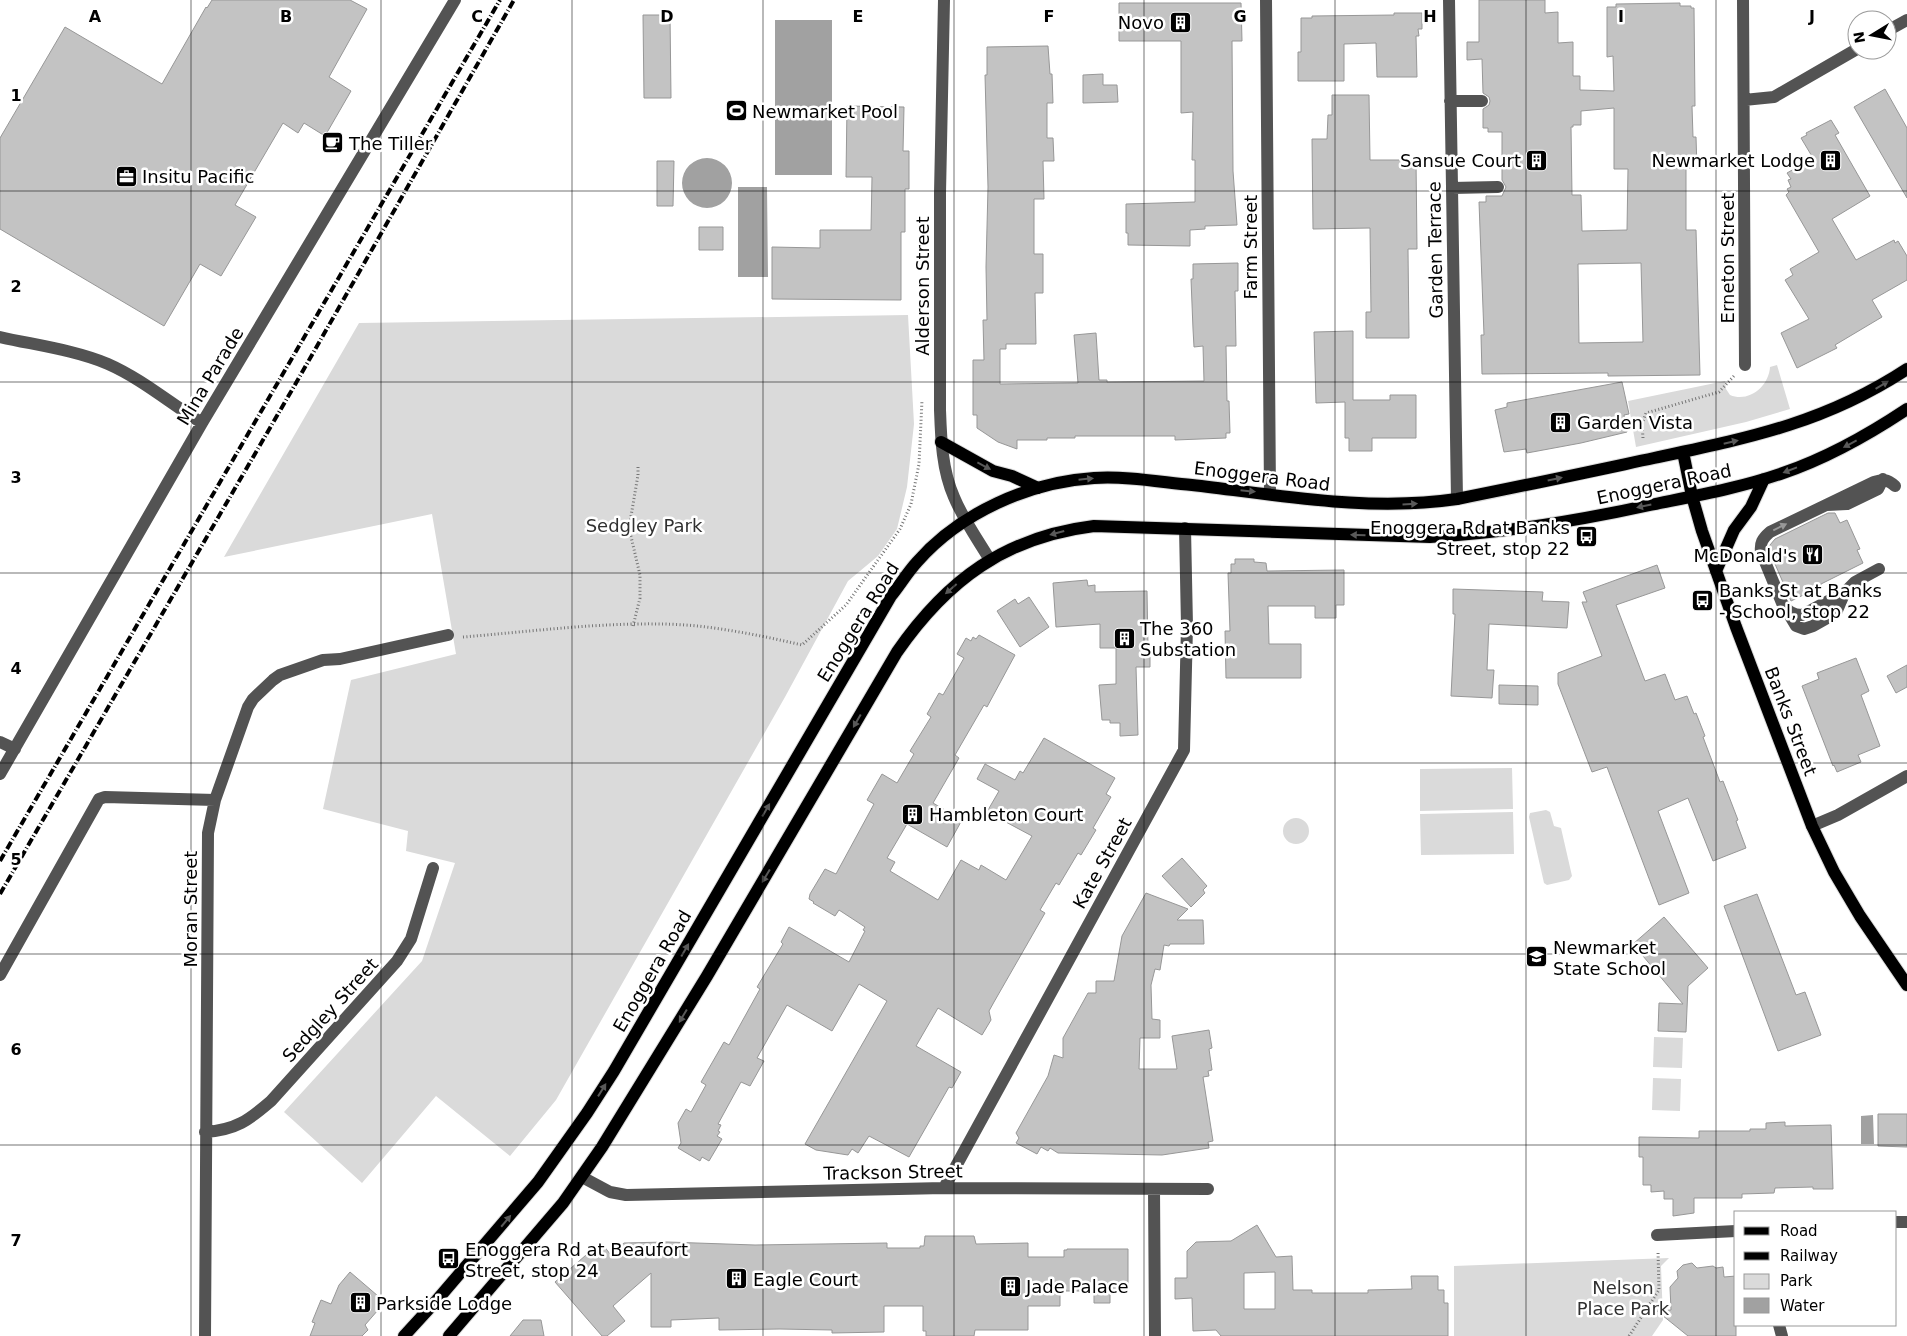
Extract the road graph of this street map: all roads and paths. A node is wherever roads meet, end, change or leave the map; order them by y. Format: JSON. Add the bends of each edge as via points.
{"nodes":[{"id":1,"x":455,"y":0,"type":"edge"},
{"id":2,"x":944,"y":0,"type":"edge"},
{"id":3,"x":1266,"y":0,"type":"edge"},
{"id":4,"x":1449,"y":0,"type":"edge"},
{"id":5,"x":1743,"y":0,"type":"edge"},
{"id":6,"x":1847,"y":55,"type":"edge"},
{"id":7,"x":1744,"y":100,"type":"junction"},
{"id":8,"x":1450,"y":101,"type":"junction"},
{"id":9,"x":1482,"y":101,"type":"dead end"},
{"id":10,"x":1498,"y":187,"type":"dead end"},
{"id":11,"x":1452,"y":188,"type":"junction"},
{"id":12,"x":0,"y":337,"type":"edge"},
{"id":13,"x":1745,"y":365,"type":"joint"},
{"id":14,"x":1907,"y":370,"type":"edge"},
{"id":15,"x":922,"y":397,"type":"dead end"},
{"id":16,"x":1907,"y":409,"type":"edge"},
{"id":17,"x":202,"y":423,"type":"junction"},
{"id":18,"x":1643,"y":438,"type":"dead end"},
{"id":19,"x":941,"y":442,"type":"junction"},
{"id":20,"x":1683,"y":452,"type":"junction"},
{"id":21,"x":638,"y":465,"type":"dead end"},
{"id":22,"x":1764,"y":479,"type":"junction"},
{"id":23,"x":1895,"y":486,"type":"dead end"},
{"id":24,"x":1038,"y":488,"type":"junction"},
{"id":25,"x":1270,"y":494,"type":"junction"},
{"id":26,"x":1692,"y":496,"type":"junction"},
{"id":27,"x":1457,"y":499,"type":"junction"},
{"id":28,"x":966,"y":521,"type":"junction"},
{"id":29,"x":1185,"y":528,"type":"junction"},
{"id":30,"x":990,"y":560,"type":"junction"},
{"id":31,"x":1879,"y":569,"type":"dead end"},
{"id":32,"x":1716,"y":571,"type":"junction"},
{"id":33,"x":633,"y":626,"type":"junction"},
{"id":34,"x":448,"y":635,"type":"joint"},
{"id":35,"x":0,"y":742,"type":"edge"},
{"id":36,"x":15,"y":749,"type":"junction"},
{"id":37,"x":0,"y":774,"type":"edge"},
{"id":38,"x":1907,"y":776,"type":"edge"},
{"id":39,"x":215,"y":800,"type":"junction"},
{"id":40,"x":1812,"y":826,"type":"junction"},
{"id":41,"x":433,"y":868,"type":"dead end"},
{"id":42,"x":0,"y":975,"type":"edge"},
{"id":43,"x":1907,"y":985,"type":"edge"},
{"id":44,"x":205,"y":1132,"type":"junction"},
{"id":45,"x":582,"y":1177,"type":"junction"},
{"id":46,"x":944,"y":1188,"type":"junction"},
{"id":47,"x":1154,"y":1189,"type":"junction"},
{"id":48,"x":1208,"y":1189,"type":"dead end"},
{"id":49,"x":1734,"y":1231,"type":"edge"},
{"id":50,"x":1657,"y":1235,"type":"joint"},
{"id":51,"x":205,"y":1336,"type":"edge"},
{"id":52,"x":404,"y":1336,"type":"edge"},
{"id":53,"x":449,"y":1336,"type":"edge"},
{"id":54,"x":1155,"y":1336,"type":"edge"},
{"id":55,"x":1629,"y":1336,"type":"edge"}],
"edges":[{"from":1,"to":17,"type":"street","name":"Mina Parade"},
{"from":2,"to":19,"type":"street","name":"Alderson Street","via":[[940,193]]},
{"from":3,"to":25,"type":"street","name":"Farm Street"},
{"from":4,"to":8,"type":"street","name":"Garden Terrace"},
{"from":5,"to":7,"type":"street","name":"Erneton Street"},
{"from":6,"to":7,"type":"street","via":[[1774,97]]},
{"from":7,"to":13,"type":"street","name":"Erneton Street"},
{"from":8,"to":9,"type":"street"},
{"from":8,"to":11,"type":"street","name":"Garden Terrace"},
{"from":10,"to":11,"type":"street"},
{"from":11,"to":27,"type":"street","name":"Garden Terrace"},
{"from":12,"to":17,"type":"street","via":[[109,364]]},
{"from":13,"to":18,"type":"path","via":[[1719,392],[1646,413],[1642,424]]},
{"from":20,"to":14,"type":"main road","name":"Enoggera Road","one_way":true,"via":[[1752,437],[1817,417],[1878,388]]},
{"from":15,"to":33,"type":"path","via":[[919,464],[911,504],[900,529],[846,605],[802,645],[698,626]]},
{"from":16,"to":22,"type":"main road","name":"Enoggera Road","one_way":true,"via":[[1844,447]]},
{"from":17,"to":36,"type":"street","name":"Mina Parade"},
{"from":19,"to":24,"type":"main road","one_way":true,"via":[[984,466]]},
{"from":19,"to":28,"type":"street","name":"Alderson Street","via":[[949,485]]},
{"from":20,"to":26,"type":"main road","name":"Banks Street"},
{"from":27,"to":20,"type":"main road","name":"Enoggera Road","one_way":true},
{"from":21,"to":33,"type":"path","via":[[629,528],[640,575],[640,598]]},
{"from":22,"to":26,"type":"main road","name":"Enoggera Road"},
{"from":22,"to":32,"type":"main road","via":[[1734,530]]},
{"from":31,"to":23,"type":"street","one_way":true,"via":[[1855,582],[1845,592],[1802,615],[1794,615],[1787,610],[1760,544],[1770,532],[1825,505],[1847,504],[1878,489],[1883,479]]},
{"from":24,"to":25,"type":"main road","name":"Enoggera Road","one_way":true,"via":[[1111,477]]},
{"from":24,"to":28,"type":"main road","name":"Enoggera Road","via":[[999,503]]},
{"from":25,"to":27,"type":"main road","name":"Enoggera Road","one_way":true,"via":[[1372,504]]},
{"from":26,"to":29,"type":"main road","name":"Enoggera Road","one_way":true,"via":[[1549,525],[1473,534],[1384,536]]},
{"from":26,"to":32,"type":"main road","name":"Banks Street"},
{"from":28,"to":30,"type":"street","name":"Alderson Street"},
{"from":52,"to":28,"type":"main road","name":"Enoggera Road","one_way":true,"via":[[510,1216],[559,1153],[614,1071],[892,596],[917,562]]},
{"from":29,"to":30,"type":"main road","name":"Enoggera Road","one_way":true,"via":[[1077,528],[1042,537]]},
{"from":29,"to":46,"type":"street","name":"Kate Street","via":[[1184,750]]},
{"from":30,"to":45,"type":"main road","name":"Enoggera Road","one_way":true,"via":[[941,598],[897,652],[651,1071]]},
{"from":32,"to":40,"type":"main road","name":"Banks Street"},
{"from":33,"to":34,"type":"path","via":[[455,638]]},
{"from":34,"to":39,"type":"street","name":"Moran Street","via":[[323,660],[276,677],[248,707]]},
{"from":35,"to":36,"type":"street"},
{"from":36,"to":37,"type":"street","name":"Mina Parade"},
{"from":38,"to":40,"type":"street"},
{"from":39,"to":42,"type":"street","via":[[99,799]]},
{"from":39,"to":44,"type":"street","name":"Moran Street","via":[[208,833]]},
{"from":40,"to":43,"type":"main road","name":"Banks Street","via":[[1842,887]]},
{"from":41,"to":44,"type":"street","name":"Sedgley Street","via":[[411,939],[398,961],[266,1105],[237,1126]]},
{"from":44,"to":51,"type":"street","name":"Moran Street"},
{"from":45,"to":46,"type":"street","name":"Trackson Street","via":[[610,1192],[626,1196]]},
{"from":45,"to":53,"type":"main road","name":"Enoggera Road"},
{"from":46,"to":47,"type":"street","name":"Trackson Street"},
{"from":47,"to":48,"type":"street","name":"Trackson Street"},
{"from":47,"to":54,"type":"street"},
{"from":49,"to":50,"type":"street"},
{"from":50,"to":55,"type":"path","via":[[1659,1290]]}]}
